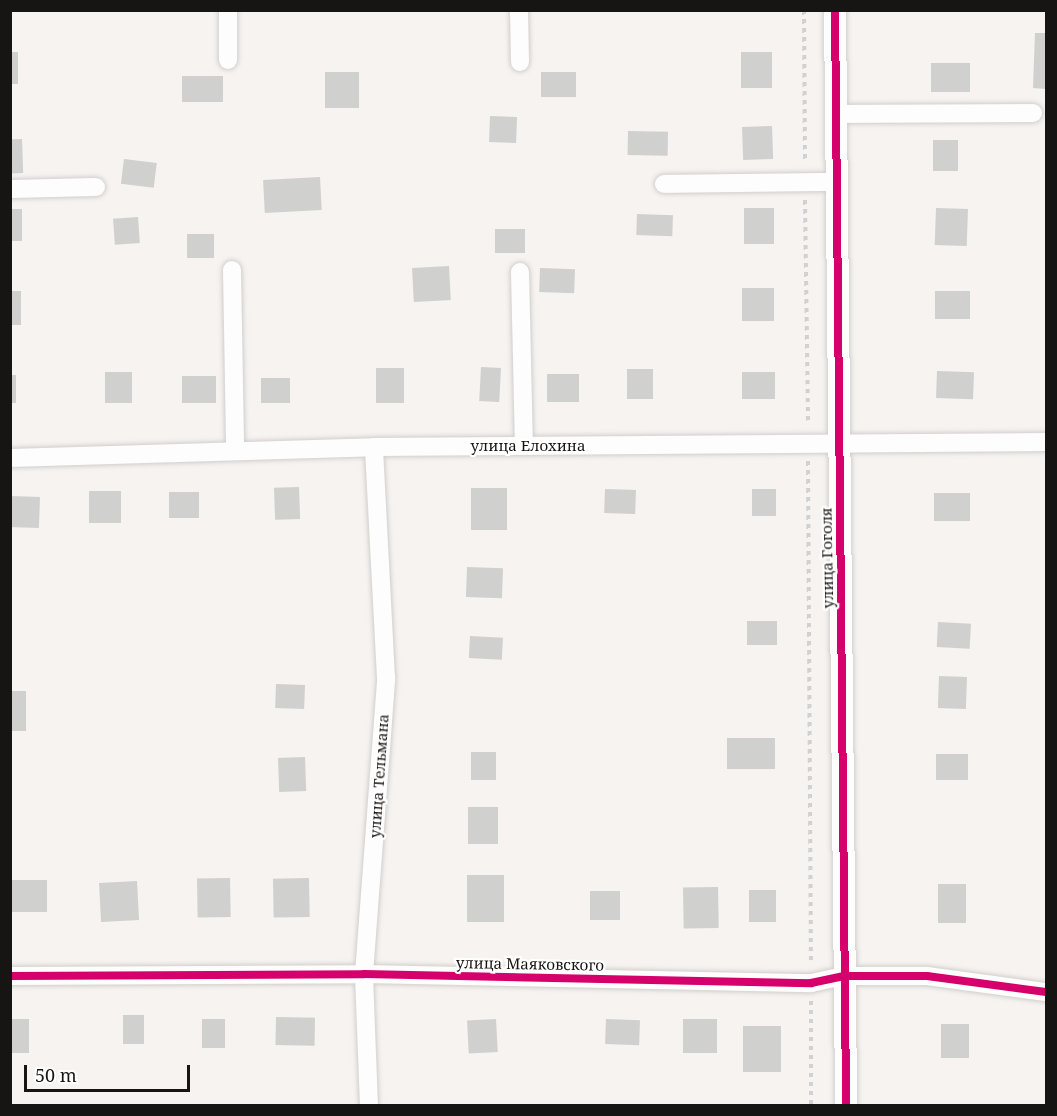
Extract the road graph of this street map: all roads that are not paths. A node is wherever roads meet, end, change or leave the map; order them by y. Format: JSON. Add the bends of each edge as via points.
{"nodes":[{"id":1,"x":228,"y":10,"type":"edge"},
{"id":2,"x":519,"y":10,"type":"edge"},
{"id":3,"x":836,"y":10,"type":"edge"},
{"id":4,"x":228,"y":60,"type":"dead end"},
{"id":5,"x":520,"y":62,"type":"dead end"},
{"id":6,"x":1033,"y":113,"type":"dead end"},
{"id":7,"x":834,"y":114,"type":"junction"},
{"id":8,"x":835,"y":182,"type":"junction"},
{"id":9,"x":664,"y":184,"type":"dead end"},
{"id":10,"x":96,"y":187,"type":"dead end"},
{"id":11,"x":10,"y":189,"type":"edge"},
{"id":12,"x":232,"y":270,"type":"dead end"},
{"id":13,"x":520,"y":272,"type":"dead end"},
{"id":14,"x":1047,"y":442,"type":"edge"},
{"id":15,"x":839,"y":444,"type":"junction"},
{"id":16,"x":524,"y":446,"type":"junction"},
{"id":17,"x":374,"y":447,"type":"junction"},
{"id":18,"x":235,"y":449,"type":"junction"},
{"id":19,"x":10,"y":458,"type":"edge"},
{"id":20,"x":364,"y":974,"type":"junction"},
{"id":21,"x":10,"y":976,"type":"edge"},
{"id":22,"x":846,"y":976,"type":"junction"},
{"id":23,"x":1047,"y":992,"type":"edge"},
{"id":24,"x":369,"y":1106,"type":"edge"},
{"id":25,"x":846,"y":1106,"type":"edge"}],
"edges":[{"from":1,"to":4,"type":"street"},
{"from":2,"to":5,"type":"street"},
{"from":3,"to":7,"type":"street","name":"улица Гоголя"},
{"from":6,"to":7,"type":"street"},
{"from":7,"to":8,"type":"street","name":"улица Гоголя"},
{"from":8,"to":9,"type":"street"},
{"from":8,"to":15,"type":"street","name":"улица Гоголя"},
{"from":10,"to":11,"type":"street"},
{"from":12,"to":18,"type":"street"},
{"from":13,"to":16,"type":"street"},
{"from":14,"to":15,"type":"street","name":"улица Елохина"},
{"from":15,"to":16,"type":"street","name":"улица Елохина"},
{"from":15,"to":22,"type":"street","name":"улица Гоголя"},
{"from":16,"to":17,"type":"street","name":"улица Елохина"},
{"from":17,"to":18,"type":"street","name":"улица Елохина"},
{"from":17,"to":20,"type":"street","name":"улица Тельмана","via":[[386,678]]},
{"from":18,"to":19,"type":"street","name":"улица Елохина"},
{"from":20,"to":21,"type":"street","name":"улица Маяковского"},
{"from":20,"to":22,"type":"street","name":"улица Маяковского","via":[[811,983]]},
{"from":20,"to":24,"type":"street","name":"улица Тельмана"},
{"from":22,"to":23,"type":"street","name":"улица Маяковского","via":[[927,976]]},
{"from":22,"to":25,"type":"street","name":"улица Гоголя"}]}
